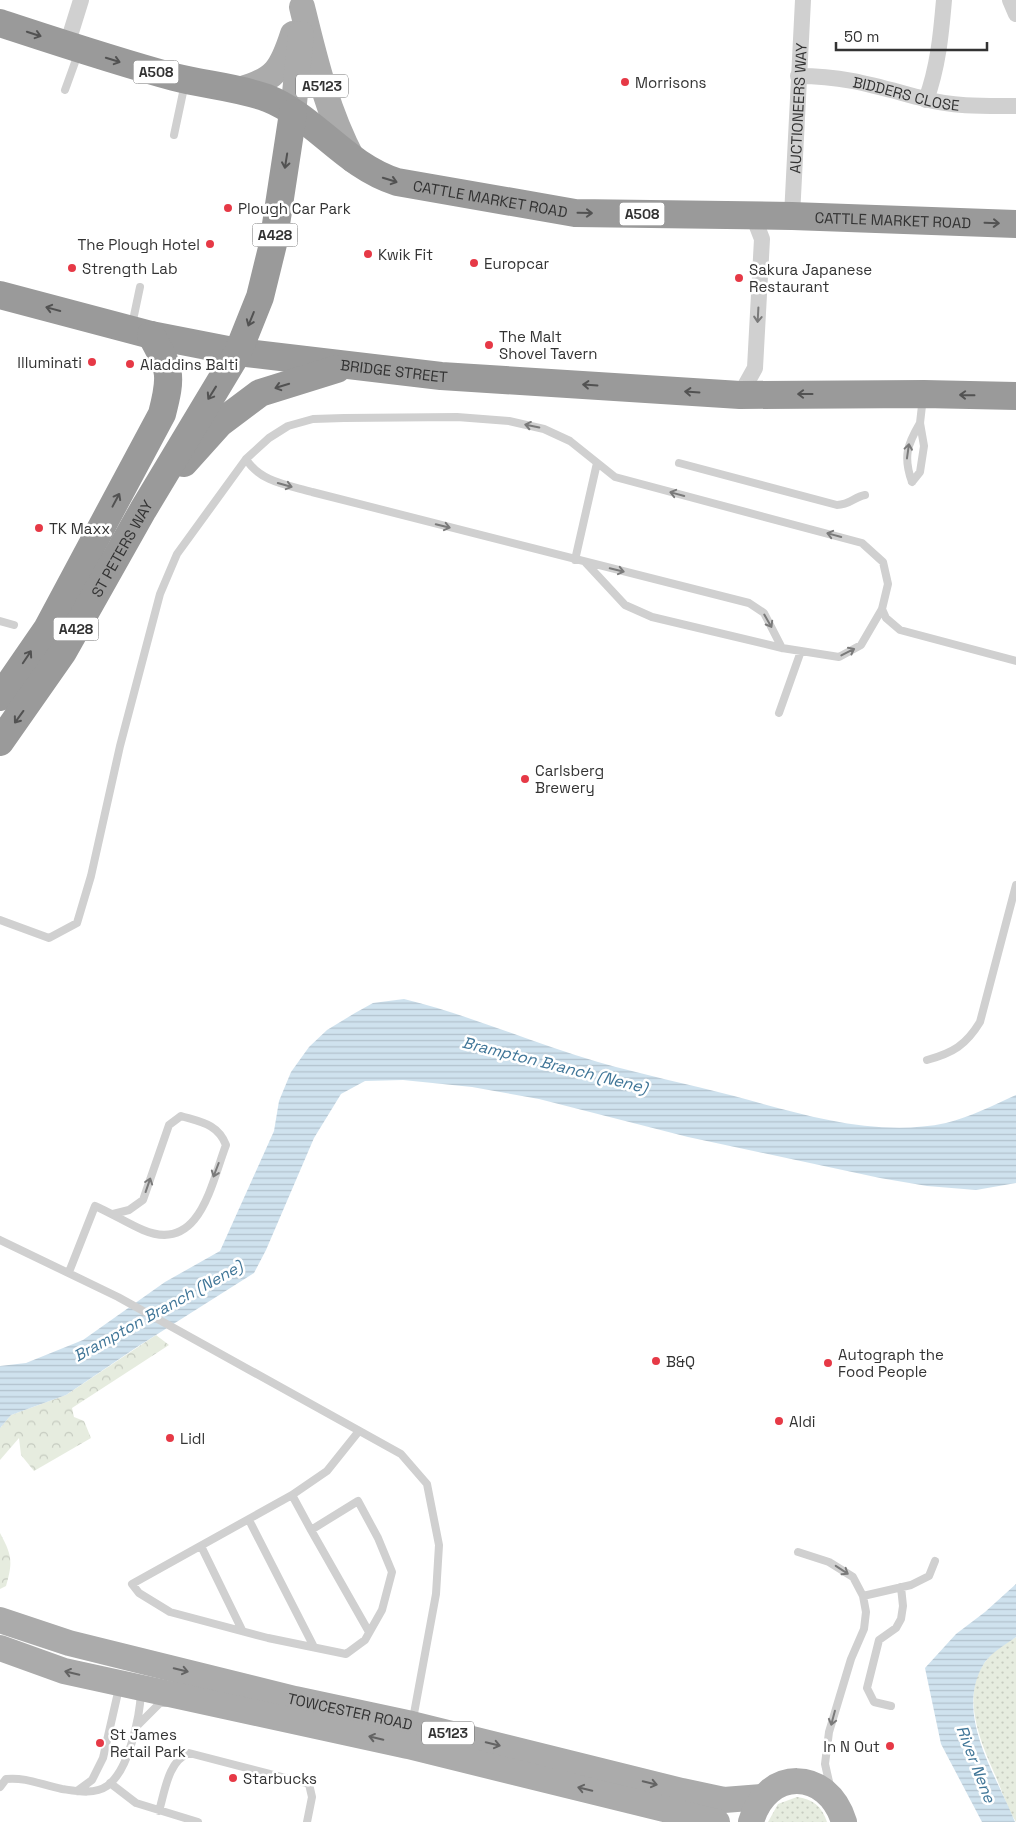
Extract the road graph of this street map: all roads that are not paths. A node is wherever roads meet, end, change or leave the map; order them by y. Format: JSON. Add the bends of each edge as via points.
{"nodes":[{"id":1,"x":81,"y":0,"type":"edge"},
{"id":2,"x":803,"y":0,"type":"edge"},
{"id":3,"x":944,"y":0,"type":"edge"},
{"id":4,"x":1010,"y":0,"type":"edge"},
{"id":5,"x":302,"y":3,"type":"edge"},
{"id":6,"x":1016,"y":14,"type":"edge"},
{"id":7,"x":0,"y":23,"type":"edge"},
{"id":8,"x":74,"y":47,"type":"junction"},
{"id":9,"x":798,"y":76,"type":"junction"},
{"id":10,"x":185,"y":80,"type":"junction"},
{"id":11,"x":65,"y":90,"type":"dead end"},
{"id":12,"x":239,"y":90,"type":"junction"},
{"id":13,"x":926,"y":100,"type":"junction"},
{"id":14,"x":1016,"y":106,"type":"edge"},
{"id":15,"x":293,"y":113,"type":"junction"},
{"id":16,"x":174,"y":135,"type":"dead end"},
{"id":17,"x":354,"y":161,"type":"junction"},
{"id":18,"x":752,"y":216,"type":"junction"},
{"id":19,"x":792,"y":216,"type":"junction"},
{"id":20,"x":1016,"y":224,"type":"edge"},
{"id":21,"x":140,"y":286,"type":"dead end"},
{"id":22,"x":0,"y":295,"type":"edge"},
{"id":23,"x":141,"y":332,"type":"junction"},
{"id":24,"x":238,"y":352,"type":"junction"},
{"id":25,"x":345,"y":366,"type":"junction"},
{"id":26,"x":924,"y":394,"type":"junction"},
{"id":27,"x":740,"y":395,"type":"junction"},
{"id":28,"x":1016,"y":396,"type":"edge"},
{"id":29,"x":920,"y":422,"type":"junction"},
{"id":30,"x":246,"y":459,"type":"junction"},
{"id":31,"x":597,"y":463,"type":"junction"},
{"id":32,"x":680,"y":463,"type":"dead end"},
{"id":33,"x":866,"y":495,"type":"dead end"},
{"id":34,"x":143,"y":510,"type":"junction"},
{"id":35,"x":575,"y":560,"type":"junction"},
{"id":36,"x":586,"y":563,"type":"junction"},
{"id":37,"x":882,"y":609,"type":"junction"},
{"id":38,"x":0,"y":621,"type":"edge"},
{"id":39,"x":14,"y":625,"type":"dead end"},
{"id":40,"x":782,"y":648,"type":"junction"},
{"id":41,"x":801,"y":651,"type":"junction"},
{"id":42,"x":1016,"y":661,"type":"edge"},
{"id":43,"x":0,"y":697,"type":"edge"},
{"id":44,"x":779,"y":713,"type":"dead end"},
{"id":45,"x":0,"y":742,"type":"edge"},
{"id":46,"x":1016,"y":885,"type":"edge"},
{"id":47,"x":0,"y":920,"type":"edge"},
{"id":48,"x":927,"y":1060,"type":"dead end"},
{"id":49,"x":113,"y":1214,"type":"junction"},
{"id":50,"x":0,"y":1240,"type":"edge"},
{"id":51,"x":69,"y":1272,"type":"junction"},
{"id":52,"x":359,"y":1431,"type":"junction"},
{"id":53,"x":292,"y":1496,"type":"junction"},
{"id":54,"x":249,"y":1520,"type":"junction"},
{"id":55,"x":312,"y":1530,"type":"junction"},
{"id":56,"x":201,"y":1546,"type":"junction"},
{"id":57,"x":798,"y":1552,"type":"dead end"},
{"id":58,"x":935,"y":1561,"type":"dead end"},
{"id":59,"x":900,"y":1587,"type":"junction"},
{"id":60,"x":864,"y":1596,"type":"junction"},
{"id":61,"x":0,"y":1620,"type":"edge"},
{"id":62,"x":242,"y":1630,"type":"junction"},
{"id":63,"x":370,"y":1632,"type":"junction"},
{"id":64,"x":314,"y":1647,"type":"junction"},
{"id":65,"x":0,"y":1648,"type":"edge"},
{"id":66,"x":128,"y":1674,"type":"junction"},
{"id":67,"x":891,"y":1706,"type":"dead end"},
{"id":68,"x":255,"y":1711,"type":"junction"},
{"id":69,"x":136,"y":1727,"type":"junction"},
{"id":70,"x":410,"y":1735,"type":"junction"},
{"id":71,"x":110,"y":1783,"type":"junction"},
{"id":72,"x":0,"y":1787,"type":"edge"},
{"id":73,"x":77,"y":1791,"type":"junction"},
{"id":74,"x":832,"y":1796,"type":"junction"},
{"id":75,"x":762,"y":1797,"type":"junction"},
{"id":76,"x":159,"y":1811,"type":"junction"},
{"id":77,"x":198,"y":1822,"type":"edge"},
{"id":78,"x":307,"y":1822,"type":"edge"},
{"id":79,"x":717,"y":1822,"type":"edge"},
{"id":80,"x":751,"y":1822,"type":"edge"},
{"id":81,"x":844,"y":1822,"type":"edge"}],
"edges":[{"from":1,"to":8,"type":"street"},
{"from":2,"to":9,"type":"street","name":"AUCTIONEERS WAY"},
{"from":3,"to":13,"type":"street","via":[[940,48]]},
{"from":4,"to":6,"type":"street"},
{"from":5,"to":12,"type":"main road","number":"A5123","via":[[281,67],[267,80]]},
{"from":5,"to":15,"type":"main road","number":"A5123","via":[[301,51]]},
{"from":5,"to":17,"type":"main road","number":"A5123","via":[[320,81],[337,130]]},
{"from":7,"to":8,"type":"highway","name":"CATTLE MARKET ROAD","number":"A508","one_way":true},
{"from":8,"to":10,"type":"highway","name":"CATTLE MARKET ROAD","number":"A508","one_way":true},
{"from":8,"to":11,"type":"lane"},
{"from":9,"to":13,"type":"street","name":"BIDDERS CLOSE","via":[[859,81]]},
{"from":9,"to":19,"type":"street","name":"AUCTIONEERS WAY"},
{"from":10,"to":12,"type":"highway","name":"CATTLE MARKET ROAD","number":"A508"},
{"from":10,"to":16,"type":"lane"},
{"from":12,"to":15,"type":"highway","name":"CATTLE MARKET ROAD","number":"A508","via":[[268,99]]},
{"from":13,"to":14,"type":"street","name":"BIDDERS CLOSE","via":[[963,105]]},
{"from":15,"to":17,"type":"highway","name":"CATTLE MARKET ROAD","number":"A508"},
{"from":15,"to":24,"type":"highway","number":"A428","one_way":true,"via":[[274,244],[260,298]]},
{"from":17,"to":18,"type":"highway","name":"CATTLE MARKET ROAD","number":"A508","one_way":true,"via":[[378,176],[397,182],[575,213]]},
{"from":18,"to":19,"type":"highway","name":"CATTLE MARKET ROAD","number":"A508"},
{"from":18,"to":27,"type":"street","one_way":true,"via":[[762,239],[754,368]]},
{"from":19,"to":20,"type":"highway","name":"CATTLE MARKET ROAD","number":"A508","one_way":true},
{"from":21,"to":23,"type":"lane"},
{"from":23,"to":22,"type":"highway","name":"BRIDGE STREET","one_way":true},
{"from":23,"to":24,"type":"highway","name":"BRIDGE STREET"},
{"from":43,"to":23,"type":"highway","name":"ST PETERS WAY","number":"A428","one_way":true,"via":[[47,629],[162,414],[170,384],[168,371],[165,360]]},
{"from":24,"to":25,"type":"highway","name":"BRIDGE STREET"},
{"from":24,"to":34,"type":"highway","name":"ST PETERS WAY","number":"A428","one_way":true},
{"from":27,"to":25,"type":"highway","name":"BRIDGE STREET","one_way":true,"via":[[441,376]]},
{"from":25,"to":34,"type":"highway","one_way":true,"via":[[260,392],[220,423]]},
{"from":26,"to":27,"type":"highway","name":"BRIDGE STREET","one_way":true},
{"from":28,"to":26,"type":"highway","name":"BRIDGE STREET","one_way":true},
{"from":26,"to":29,"type":"lane"},
{"from":29,"to":29,"type":"lane","one_way":true,"via":[[924,446],[920,472],[912,482],[906,465],[907,450]]},
{"from":31,"to":30,"type":"lane","one_way":true,"via":[[570,441],[544,429],[509,421],[457,418],[313,419],[288,426]]},
{"from":30,"to":35,"type":"lane","one_way":true,"via":[[257,473],[270,480]]},
{"from":30,"to":47,"type":"lane","via":[[177,554],[160,594],[77,923],[49,938]]},
{"from":31,"to":35,"type":"lane"},
{"from":37,"to":31,"type":"lane","one_way":true,"via":[[888,584],[883,562],[862,543],[631,481],[615,476]]},
{"from":32,"to":33,"type":"lane","via":[[837,505],[851,503],[858,496]]},
{"from":34,"to":45,"type":"highway","name":"ST PETERS WAY","number":"A428","one_way":true,"via":[[63,652]]},
{"from":35,"to":36,"type":"lane"},
{"from":36,"to":40,"type":"lane","via":[[625,605],[652,617]]},
{"from":36,"to":40,"type":"lane","one_way":true,"via":[[749,603],[764,614]]},
{"from":41,"to":37,"type":"lane","one_way":true,"via":[[839,657],[860,646]]},
{"from":37,"to":42,"type":"lane","via":[[886,618],[900,630]]},
{"from":38,"to":39,"type":"lane"},
{"from":40,"to":41,"type":"lane"},
{"from":41,"to":44,"type":"lane"},
{"from":46,"to":48,"type":"lane","via":[[980,1022],[970,1038],[957,1048]]},
{"from":49,"to":49,"type":"lane","one_way":true,"via":[[129,1210],[143,1200],[169,1125],[181,1116],[205,1123],[222,1134],[226,1145],[198,1218],[181,1232],[164,1235],[144,1230]]},
{"from":49,"to":51,"type":"lane","via":[[95,1206]]},
{"from":50,"to":51,"type":"lane"},
{"from":51,"to":52,"type":"lane"},
{"from":52,"to":53,"type":"lane","via":[[327,1471]]},
{"from":52,"to":70,"type":"lane","via":[[401,1454],[427,1484],[439,1545],[436,1594]]},
{"from":53,"to":54,"type":"lane"},
{"from":53,"to":55,"type":"lane"},
{"from":54,"to":56,"type":"lane"},
{"from":54,"to":64,"type":"lane"},
{"from":55,"to":63,"type":"lane"},
{"from":55,"to":63,"type":"lane","via":[[358,1501],[392,1572],[382,1610]]},
{"from":56,"to":62,"type":"lane"},
{"from":56,"to":62,"type":"lane","via":[[132,1584],[139,1594],[170,1612]]},
{"from":57,"to":60,"type":"lane","one_way":true,"via":[[829,1562],[845,1572]]},
{"from":58,"to":59,"type":"lane","via":[[929,1576]]},
{"from":59,"to":60,"type":"lane"},
{"from":59,"to":67,"type":"lane","via":[[903,1606],[900,1619],[896,1628],[880,1640],[867,1688],[874,1702]]},
{"from":60,"to":74,"type":"lane","one_way":true,"via":[[864,1629],[851,1659],[829,1732],[825,1764]]},
{"from":61,"to":66,"type":"main road","name":"TOWCESTER ROAD","number":"A5123","via":[[69,1643]]},
{"from":62,"to":64,"type":"lane"},
{"from":63,"to":64,"type":"lane","via":[[365,1640],[346,1654]]},
{"from":66,"to":65,"type":"main road","name":"TOWCESTER ROAD","number":"A5123","one_way":true,"via":[[64,1671]]},
{"from":66,"to":68,"type":"main road","name":"TOWCESTER ROAD","number":"A5123"},
{"from":66,"to":69,"type":"lane","via":[[140,1711]]},
{"from":66,"to":70,"type":"main road","name":"TOWCESTER ROAD","number":"A5123","one_way":true,"via":[[295,1699]]},
{"from":66,"to":73,"type":"lane","via":[[103,1758],[92,1780]]},
{"from":68,"to":69,"type":"lane","via":[[160,1703]]},
{"from":70,"to":68,"type":"main road","name":"TOWCESTER ROAD","number":"A5123","one_way":true},
{"from":69,"to":71,"type":"lane","via":[[124,1764]]},
{"from":70,"to":75,"type":"main road","name":"TOWCESTER ROAD","number":"A5123","one_way":true,"via":[[724,1800]]},
{"from":79,"to":70,"type":"main road","name":"TOWCESTER ROAD","number":"A5123","one_way":true},
{"from":71,"to":73,"type":"lane","via":[[92,1791]]},
{"from":71,"to":76,"type":"lane","via":[[136,1803]]},
{"from":72,"to":73,"type":"lane","via":[[6,1779],[19,1777]]},
{"from":74,"to":75,"type":"main road","number":"A5123","via":[[822,1788],[801,1781],[779,1784]]},
{"from":74,"to":81,"type":"main road"},
{"from":75,"to":80,"type":"main road"},
{"from":76,"to":77,"type":"lane"},
{"from":76,"to":78,"type":"lane","via":[[173,1765],[189,1752],[310,1784],[312,1797]]}]}
